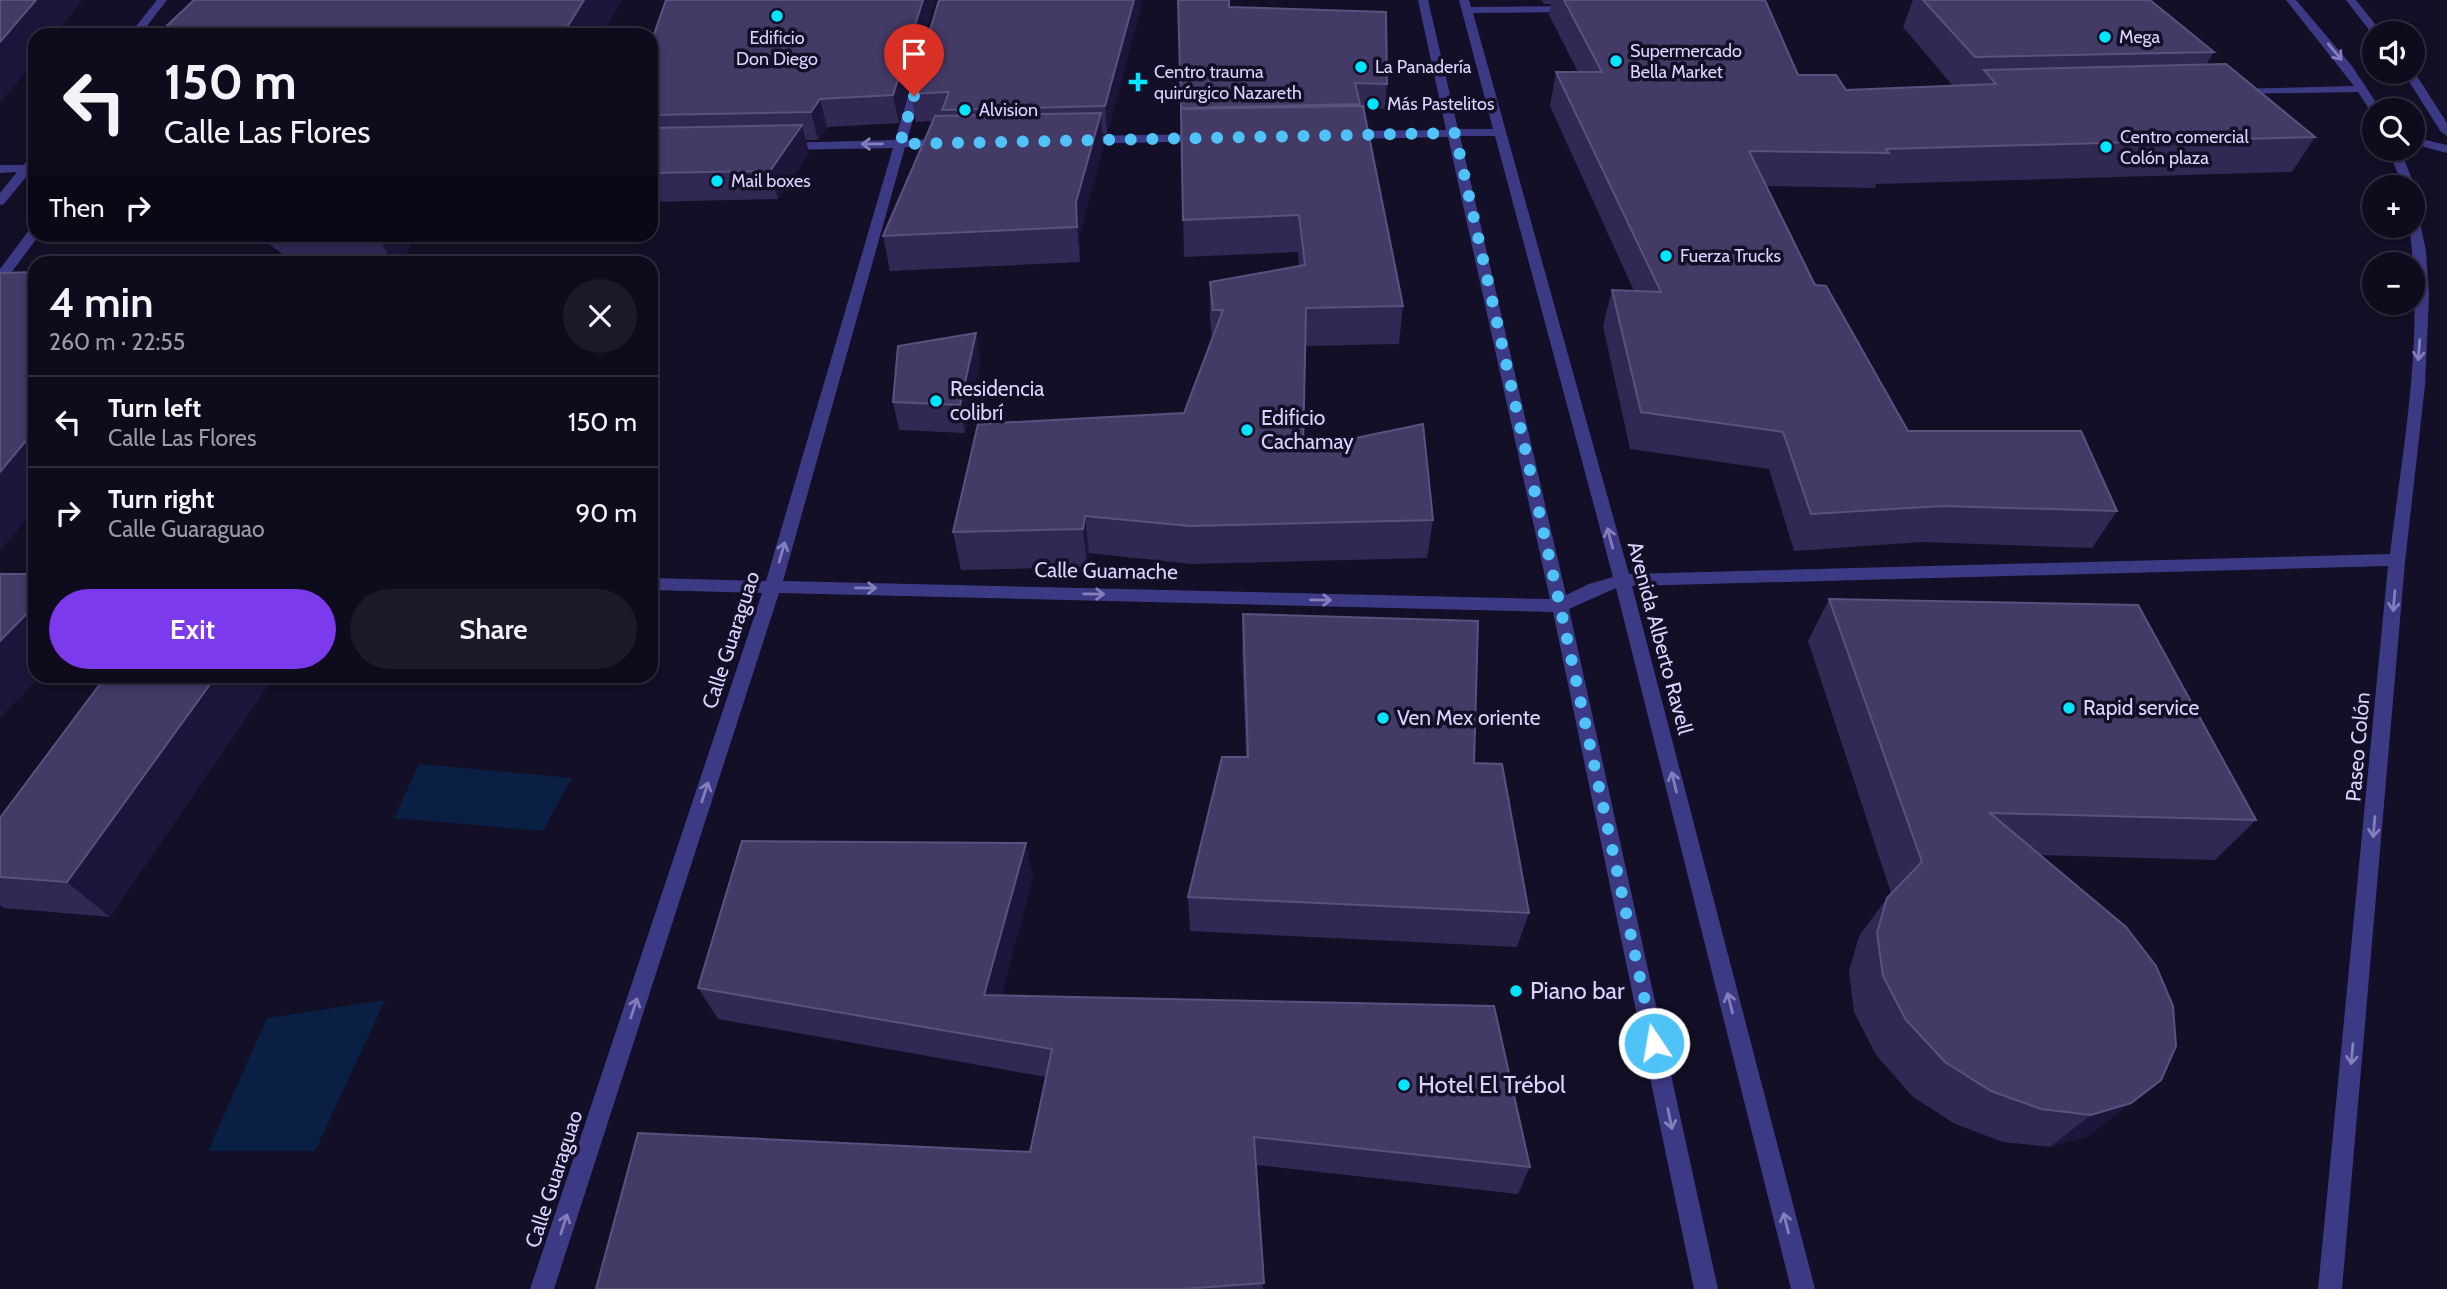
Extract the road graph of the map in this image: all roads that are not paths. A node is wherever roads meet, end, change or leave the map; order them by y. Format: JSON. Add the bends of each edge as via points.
{"nodes":[{"id":1,"x":162,"y":0,"type":"edge"},
{"id":2,"x":1423,"y":0,"type":"edge"},
{"id":3,"x":2291,"y":0,"type":"edge"},
{"id":4,"x":2351,"y":0,"type":"edge"},
{"id":5,"x":1465,"y":5,"type":"edge"},
{"id":6,"x":1586,"y":9,"type":"edge"},
{"id":7,"x":2368,"y":21,"type":"edge"},
{"id":8,"x":140,"y":28,"type":"edge"},
{"id":9,"x":923,"y":65,"type":"edge"},
{"id":10,"x":2417,"y":84,"type":"edge"},
{"id":11,"x":2362,"y":89,"type":"junction"},
{"id":12,"x":2225,"y":92,"type":"edge"},
{"id":13,"x":2368,"y":98,"type":"edge"},
{"id":14,"x":1499,"y":132,"type":"junction"},
{"id":15,"x":2447,"y":132,"type":"edge"},
{"id":16,"x":1455,"y":133,"type":"junction"},
{"id":17,"x":1330,"y":135,"type":"edge"},
{"id":18,"x":1219,"y":137,"type":"edge"},
{"id":19,"x":1066,"y":140,"type":"edge"},
{"id":20,"x":956,"y":142,"type":"edge"},
{"id":21,"x":2425,"y":143,"type":"edge"},
{"id":22,"x":900,"y":144,"type":"junction"},
{"id":23,"x":776,"y":147,"type":"edge"},
{"id":24,"x":2447,"y":149,"type":"edge"},
{"id":25,"x":28,"y":165,"type":"edge"},
{"id":26,"x":0,"y":169,"type":"edge"},
{"id":27,"x":28,"y":169,"type":"edge"},
{"id":28,"x":0,"y":201,"type":"edge"},
{"id":29,"x":2418,"y":238,"type":"edge"},
{"id":30,"x":28,"y":241,"type":"edge"},
{"id":31,"x":0,"y":278,"type":"edge"},
{"id":32,"x":2398,"y":560,"type":"junction"},
{"id":33,"x":1622,"y":580,"type":"junction"},
{"id":34,"x":658,"y":584,"type":"edge"},
{"id":35,"x":773,"y":585,"type":"junction"},
{"id":36,"x":1560,"y":606,"type":"junction"},
{"id":37,"x":542,"y":1289,"type":"edge"},
{"id":38,"x":1706,"y":1289,"type":"edge"},
{"id":39,"x":1803,"y":1289,"type":"edge"},
{"id":40,"x":2330,"y":1289,"type":"edge"}],
"edges":[{"from":1,"to":8,"type":"street"},
{"from":2,"to":16,"type":"street"},
{"from":3,"to":11,"type":"street","one_way":true},
{"from":4,"to":7,"type":"street"},
{"from":5,"to":6,"type":"street"},
{"from":5,"to":14,"type":"street","name":"Avenida Alberto Ravell"},
{"from":9,"to":22,"type":"street","name":"Calle Guaraguao"},
{"from":10,"to":15,"type":"street"},
{"from":11,"to":12,"type":"street"},
{"from":11,"to":13,"type":"street"},
{"from":14,"to":16,"type":"street"},
{"from":33,"to":14,"type":"street","name":"Avenida Alberto Ravell","one_way":true},
{"from":16,"to":17,"type":"street"},
{"from":16,"to":36,"type":"street"},
{"from":18,"to":19,"type":"street"},
{"from":20,"to":22,"type":"street"},
{"from":21,"to":24,"type":"street"},
{"from":22,"to":23,"type":"street","one_way":true},
{"from":35,"to":22,"type":"street","name":"Calle Guaraguao","one_way":true},
{"from":25,"to":26,"type":"street"},
{"from":27,"to":28,"type":"street"},
{"from":29,"to":32,"type":"street","name":"Paseo Colón","one_way":true,"via":[[2423,300]]},
{"from":30,"to":31,"type":"street"},
{"from":32,"to":33,"type":"street"},
{"from":32,"to":40,"type":"street","name":"Paseo Colón","one_way":true},
{"from":33,"to":36,"type":"street"},
{"from":39,"to":33,"type":"street","name":"Avenida Alberto Ravell","one_way":true},
{"from":34,"to":35,"type":"street","name":"Calle Guamache"},
{"from":35,"to":36,"type":"street","name":"Calle Guamache","one_way":true},
{"from":37,"to":35,"type":"street","name":"Calle Guaraguao","one_way":true},
{"from":36,"to":38,"type":"street","one_way":true}]}
